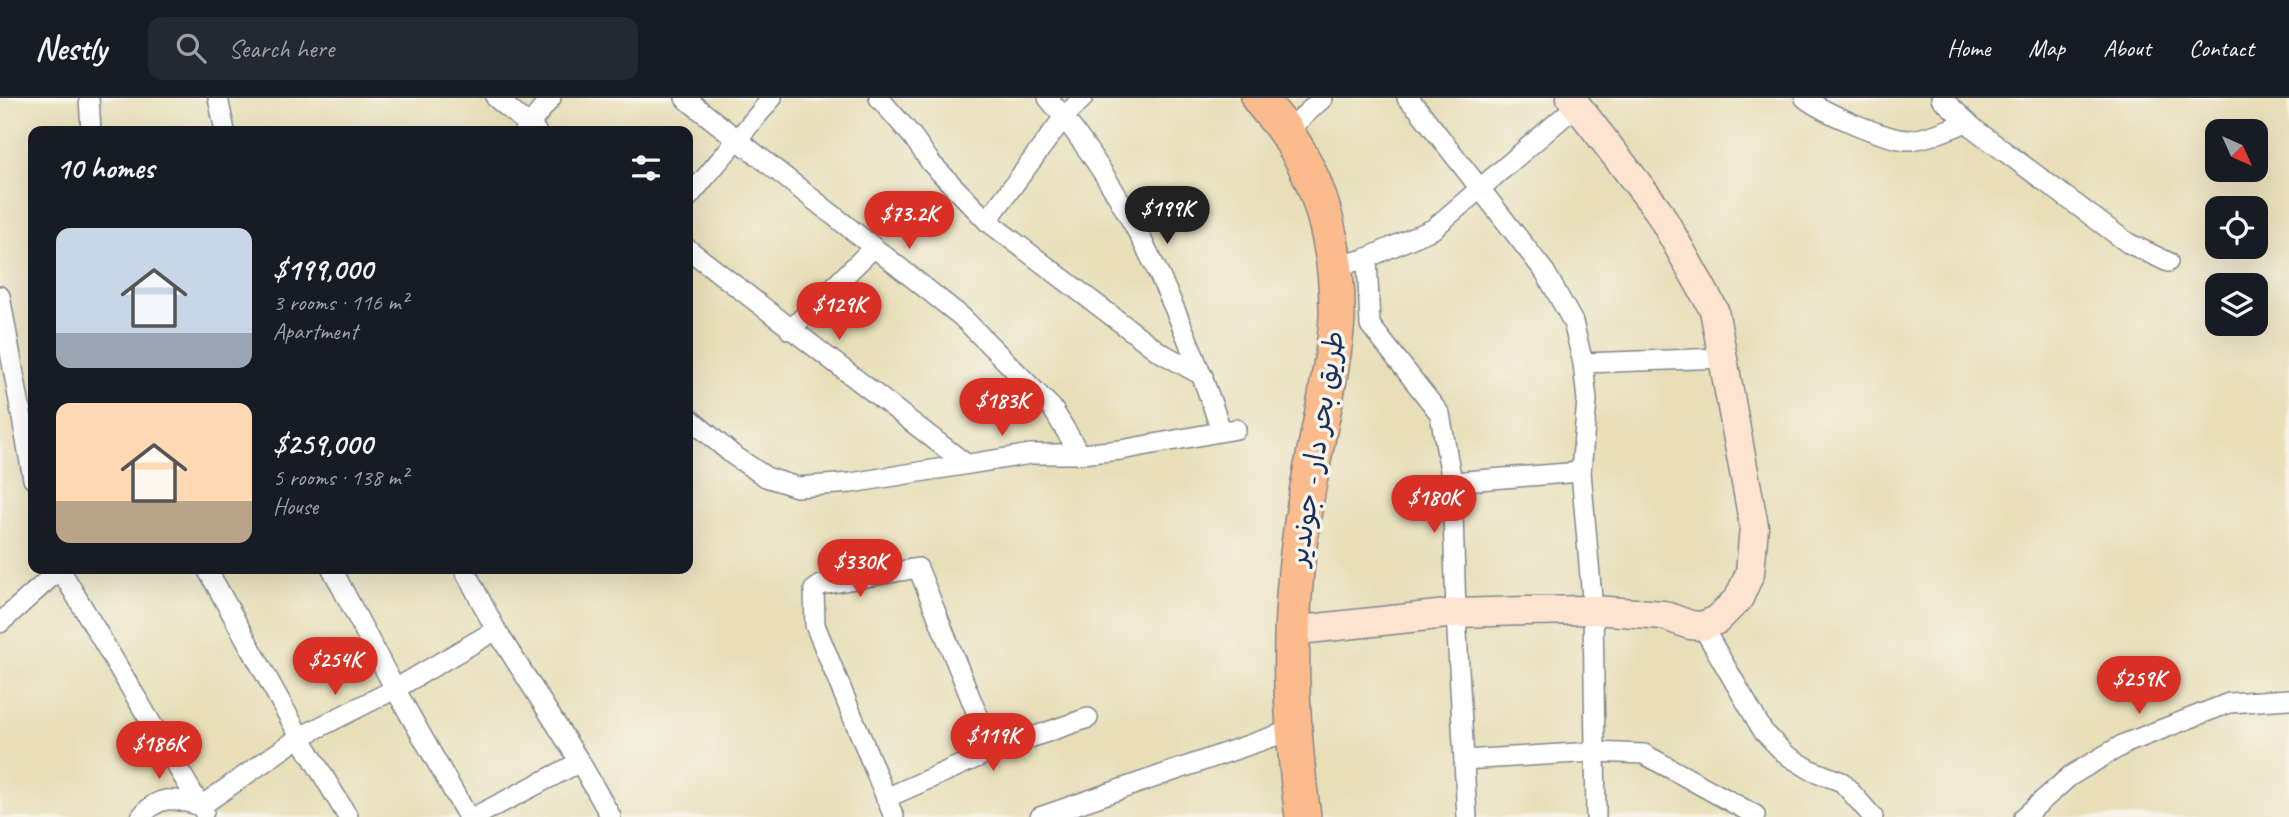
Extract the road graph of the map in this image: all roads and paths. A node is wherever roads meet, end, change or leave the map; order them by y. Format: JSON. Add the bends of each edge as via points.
{"nodes":[{"id":1,"x":89,"y":98,"type":"edge"},
{"id":2,"x":218,"y":98,"type":"edge"},
{"id":3,"x":496,"y":98,"type":"edge"},
{"id":4,"x":551,"y":98,"type":"edge"},
{"id":5,"x":685,"y":98,"type":"edge"},
{"id":6,"x":772,"y":98,"type":"edge"},
{"id":7,"x":879,"y":98,"type":"edge"},
{"id":8,"x":1048,"y":98,"type":"edge"},
{"id":9,"x":1083,"y":98,"type":"edge"},
{"id":10,"x":1258,"y":98,"type":"edge"},
{"id":11,"x":1323,"y":98,"type":"edge"},
{"id":12,"x":1407,"y":98,"type":"edge"},
{"id":13,"x":1805,"y":98,"type":"edge"},
{"id":14,"x":1941,"y":98,"type":"edge"},
{"id":15,"x":1573,"y":102,"type":"edge"},
{"id":16,"x":1064,"y":117,"type":"junction"},
{"id":17,"x":1967,"y":122,"type":"junction"},
{"id":18,"x":92,"y":126,"type":"edge"},
{"id":19,"x":224,"y":126,"type":"edge"},
{"id":20,"x":527,"y":126,"type":"edge"},
{"id":21,"x":532,"y":126,"type":"edge"},
{"id":22,"x":1286,"y":132,"type":"junction"},
{"id":23,"x":738,"y":139,"type":"junction"},
{"id":24,"x":1479,"y":190,"type":"junction"},
{"id":25,"x":693,"y":192,"type":"edge"},
{"id":26,"x":987,"y":221,"type":"junction"},
{"id":27,"x":873,"y":248,"type":"junction"},
{"id":28,"x":693,"y":253,"type":"edge"},
{"id":29,"x":1351,"y":262,"type":"junction"},
{"id":30,"x":2168,"y":262,"type":"dead end"},
{"id":31,"x":0,"y":296,"type":"edge"},
{"id":32,"x":790,"y":330,"type":"junction"},
{"id":33,"x":1724,"y":358,"type":"junction"},
{"id":34,"x":1583,"y":363,"type":"junction"},
{"id":35,"x":1203,"y":376,"type":"junction"},
{"id":36,"x":693,"y":421,"type":"edge"},
{"id":37,"x":28,"y":451,"type":"edge"},
{"id":38,"x":1080,"y":454,"type":"junction"},
{"id":39,"x":967,"y":464,"type":"junction"},
{"id":40,"x":1581,"y":472,"type":"junction"},
{"id":41,"x":1452,"y":482,"type":"junction"},
{"id":42,"x":54,"y":574,"type":"edge"},
{"id":43,"x":63,"y":574,"type":"edge"},
{"id":44,"x":210,"y":574,"type":"edge"},
{"id":45,"x":335,"y":574,"type":"edge"},
{"id":46,"x":467,"y":574,"type":"edge"},
{"id":47,"x":1593,"y":610,"type":"junction"},
{"id":48,"x":1456,"y":613,"type":"junction"},
{"id":49,"x":0,"y":623,"type":"edge"},
{"id":50,"x":1702,"y":626,"type":"junction"},
{"id":51,"x":496,"y":630,"type":"junction"},
{"id":52,"x":1290,"y":631,"type":"junction"},
{"id":53,"x":395,"y":689,"type":"junction"},
{"id":54,"x":2289,"y":699,"type":"edge"},
{"id":55,"x":1088,"y":718,"type":"dead end"},
{"id":56,"x":1292,"y":730,"type":"junction"},
{"id":57,"x":300,"y":737,"type":"junction"},
{"id":58,"x":992,"y":751,"type":"junction"},
{"id":59,"x":1594,"y":752,"type":"junction"},
{"id":60,"x":1464,"y":760,"type":"junction"},
{"id":61,"x":580,"y":762,"type":"junction"},
{"id":62,"x":886,"y":798,"type":"junction"},
{"id":63,"x":204,"y":812,"type":"edge"},
{"id":64,"x":1755,"y":815,"type":"dead end"},
{"id":65,"x":141,"y":817,"type":"edge"},
{"id":66,"x":348,"y":817,"type":"edge"},
{"id":67,"x":468,"y":817,"type":"edge"},
{"id":68,"x":474,"y":817,"type":"edge"},
{"id":69,"x":611,"y":817,"type":"edge"},
{"id":70,"x":894,"y":817,"type":"edge"},
{"id":71,"x":1040,"y":817,"type":"edge"},
{"id":72,"x":1303,"y":817,"type":"edge"},
{"id":73,"x":1467,"y":817,"type":"edge"},
{"id":74,"x":1597,"y":817,"type":"edge"},
{"id":75,"x":1873,"y":817,"type":"edge"},
{"id":76,"x":2024,"y":817,"type":"edge"}],
"edges":[{"from":1,"to":18,"type":"street"},
{"from":2,"to":19,"type":"street"},
{"from":3,"to":20,"type":"street"},
{"from":4,"to":21,"type":"street"},
{"from":5,"to":23,"type":"street"},
{"from":6,"to":23,"type":"street"},
{"from":7,"to":26,"type":"street","via":[[931,163]]},
{"from":8,"to":16,"type":"street"},
{"from":9,"to":16,"type":"street"},
{"from":10,"to":22,"type":"highway","name":"طريق بحر دار - جوندير"},
{"from":11,"to":22,"type":"street"},
{"from":12,"to":24,"type":"street"},
{"from":13,"to":17,"type":"street","via":[[1894,138],[1932,135]]},
{"from":14,"to":17,"type":"street"},
{"from":15,"to":24,"type":"street"},
{"from":15,"to":33,"type":"street","via":[[1658,210],[1714,310]]},
{"from":16,"to":26,"type":"street"},
{"from":16,"to":35,"type":"street","via":[[1108,177],[1140,235]]},
{"from":17,"to":30,"type":"street","via":[[2128,243]]},
{"from":22,"to":29,"type":"highway","name":"طريق بحر دار - جوندير","via":[[1311,176],[1325,220]]},
{"from":23,"to":25,"type":"street"},
{"from":23,"to":27,"type":"street"},
{"from":24,"to":29,"type":"street","via":[[1433,229]]},
{"from":24,"to":34,"type":"street","via":[[1545,272],[1573,321]]},
{"from":26,"to":35,"type":"street","via":[[1158,351]]},
{"from":27,"to":32,"type":"street"},
{"from":27,"to":38,"type":"street","via":[[970,326],[1052,408]]},
{"from":28,"to":32,"type":"street"},
{"from":29,"to":41,"type":"street","via":[[1370,325],[1440,414]]},
{"from":29,"to":52,"type":"highway","name":"طريق بحر دار - جوندير","via":[[1300,536]]},
{"from":31,"to":37,"type":"street"},
{"from":32,"to":39,"type":"street"},
{"from":33,"to":34,"type":"street"},
{"from":33,"to":50,"type":"street","via":[[1754,526],[1750,573],[1739,598],[1717,620]]},
{"from":34,"to":40,"type":"street","via":[[1587,400]]},
{"from":35,"to":38,"type":"street","via":[[1229,429]]},
{"from":36,"to":39,"type":"street","via":[[766,477],[797,487]]},
{"from":38,"to":39,"type":"street","via":[[1031,454]]},
{"from":40,"to":41,"type":"street"},
{"from":40,"to":47,"type":"street"},
{"from":41,"to":48,"type":"street"},
{"from":42,"to":49,"type":"street"},
{"from":43,"to":63,"type":"street"},
{"from":44,"to":57,"type":"street"},
{"from":45,"to":53,"type":"street"},
{"from":46,"to":51,"type":"street"},
{"from":47,"to":48,"type":"street"},
{"from":47,"to":50,"type":"street","via":[[1663,615]]},
{"from":47,"to":59,"type":"street"},
{"from":48,"to":52,"type":"street"},
{"from":48,"to":60,"type":"street"},
{"from":50,"to":75,"type":"street","via":[[1763,731],[1785,754],[1842,782]]},
{"from":51,"to":53,"type":"street"},
{"from":51,"to":61,"type":"street"},
{"from":52,"to":56,"type":"highway","name":"طريق بحر دار - جوندير"},
{"from":53,"to":57,"type":"street"},
{"from":53,"to":67,"type":"street"},
{"from":54,"to":76,"type":"street","via":[[2229,703],[2124,744],[2070,776]]},
{"from":55,"to":58,"type":"street"},
{"from":56,"to":71,"type":"street"},
{"from":56,"to":72,"type":"highway","name":"طريق بحر دار - جوندير"},
{"from":57,"to":63,"type":"street"},
{"from":57,"to":66,"type":"street"},
{"from":58,"to":62,"type":"street"},
{"from":58,"to":62,"type":"street","via":[[918,568],[821,585],[814,590],[815,625]]},
{"from":59,"to":60,"type":"street"},
{"from":59,"to":64,"type":"street","via":[[1643,754]]},
{"from":59,"to":74,"type":"street"},
{"from":60,"to":73,"type":"street"},
{"from":61,"to":68,"type":"street"},
{"from":61,"to":69,"type":"street"},
{"from":62,"to":70,"type":"street"},
{"from":63,"to":65,"type":"street","via":[[171,798],[154,803]]}]}
